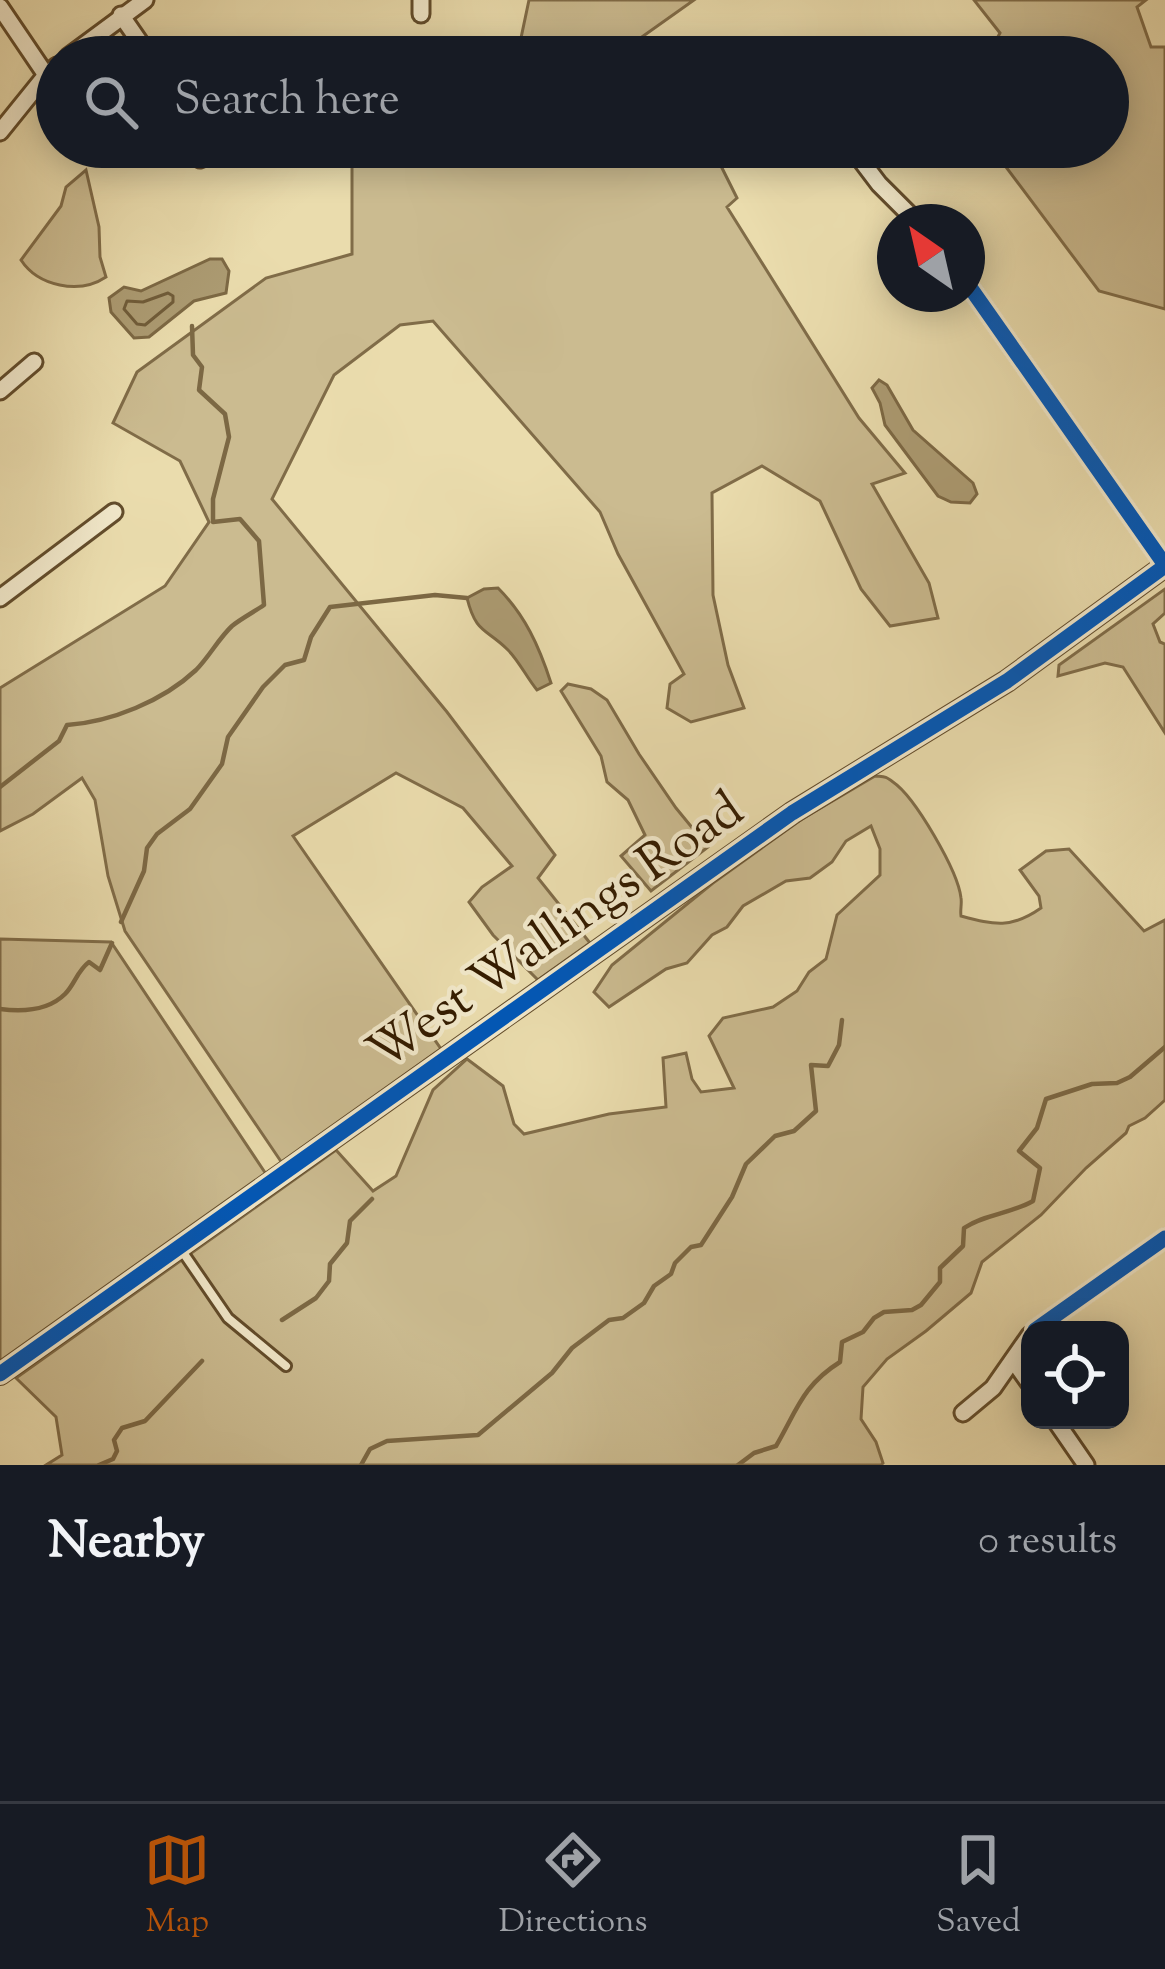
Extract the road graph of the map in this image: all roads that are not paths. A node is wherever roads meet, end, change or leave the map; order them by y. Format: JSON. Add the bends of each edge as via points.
{"nodes":[{"id":1,"x":145,"y":0,"type":"edge"},
{"id":2,"x":0,"y":7,"type":"edge"},
{"id":3,"x":122,"y":15,"type":"junction"},
{"id":4,"x":95,"y":36,"type":"edge"},
{"id":5,"x":136,"y":36,"type":"edge"},
{"id":6,"x":36,"y":51,"type":"edge"},
{"id":7,"x":36,"y":88,"type":"edge"},
{"id":8,"x":0,"y":132,"type":"edge"},
{"id":9,"x":867,"y":168,"type":"edge"},
{"id":10,"x":898,"y":204,"type":"edge"},
{"id":11,"x":985,"y":309,"type":"edge"},
{"id":12,"x":34,"y":362,"type":"dead end"},
{"id":13,"x":0,"y":391,"type":"edge"},
{"id":14,"x":114,"y":512,"type":"dead end"},
{"id":15,"x":1165,"y":565,"type":"edge"},
{"id":16,"x":0,"y":598,"type":"edge"},
{"id":17,"x":1165,"y":1238,"type":"edge"},
{"id":18,"x":179,"y":1246,"type":"junction"},
{"id":19,"x":1048,"y":1321,"type":"edge"},
{"id":20,"x":1021,"y":1348,"type":"edge"},
{"id":21,"x":1013,"y":1360,"type":"junction"},
{"id":22,"x":286,"y":1366,"type":"dead end"},
{"id":23,"x":1021,"y":1371,"type":"edge"},
{"id":24,"x":0,"y":1374,"type":"edge"},
{"id":25,"x":963,"y":1413,"type":"dead end"},
{"id":26,"x":1060,"y":1429,"type":"edge"},
{"id":27,"x":1086,"y":1465,"type":"edge"}],
"edges":[{"from":1,"to":3,"type":"street"},
{"from":2,"to":6,"type":"street"},
{"from":3,"to":4,"type":"street"},
{"from":3,"to":5,"type":"street"},
{"from":7,"to":8,"type":"street"},
{"from":9,"to":10,"type":"street"},
{"from":11,"to":15,"type":"street"},
{"from":12,"to":13,"type":"street"},
{"from":14,"to":16,"type":"street"},
{"from":15,"to":18,"type":"street","name":"West Wallings Road","via":[[1006,681],[792,813]]},
{"from":17,"to":19,"type":"street"},
{"from":18,"to":22,"type":"lane","via":[[228,1318]]},
{"from":18,"to":24,"type":"street","name":"West Wallings Road"},
{"from":20,"to":21,"type":"street"},
{"from":21,"to":23,"type":"street"},
{"from":21,"to":25,"type":"street"},
{"from":26,"to":27,"type":"street"}]}
